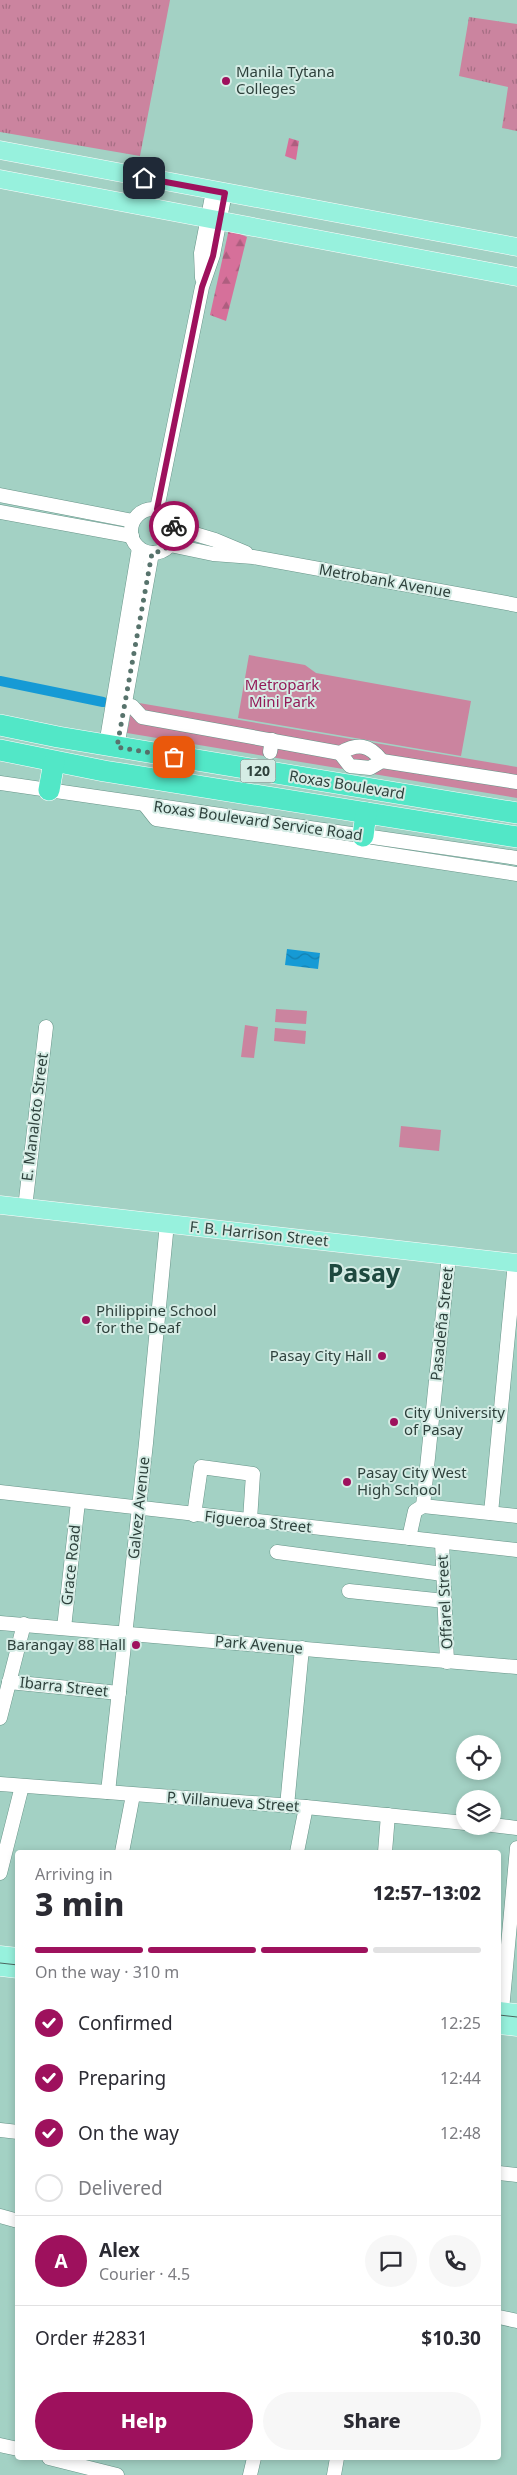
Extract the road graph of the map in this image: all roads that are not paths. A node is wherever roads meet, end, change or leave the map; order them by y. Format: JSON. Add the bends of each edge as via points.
{"nodes":[{"id":1,"x":0,"y":150,"type":"edge"},
{"id":2,"x":0,"y":179,"type":"edge"},
{"id":3,"x":219,"y":192,"type":"junction"},
{"id":4,"x":214,"y":220,"type":"junction"},
{"id":5,"x":517,"y":248,"type":"edge"},
{"id":6,"x":517,"y":277,"type":"edge"},
{"id":7,"x":0,"y":495,"type":"edge"},
{"id":8,"x":157,"y":509,"type":"junction"},
{"id":9,"x":0,"y":512,"type":"edge"},
{"id":10,"x":133,"y":521,"type":"junction"},
{"id":11,"x":175,"y":528,"type":"junction"},
{"id":12,"x":132,"y":536,"type":"junction"},
{"id":13,"x":170,"y":545,"type":"junction"},
{"id":14,"x":146,"y":550,"type":"junction"},
{"id":15,"x":253,"y":557,"type":"junction"},
{"id":16,"x":517,"y":605,"type":"edge"},
{"id":17,"x":132,"y":706,"type":"dead end"},
{"id":18,"x":0,"y":725,"type":"edge"},
{"id":19,"x":111,"y":746,"type":"junction"},
{"id":20,"x":0,"y":750,"type":"edge"},
{"id":21,"x":340,"y":753,"type":"junction"},
{"id":22,"x":382,"y":761,"type":"junction"},
{"id":23,"x":54,"y":762,"type":"junction"},
{"id":24,"x":517,"y":782,"type":"edge"},
{"id":25,"x":0,"y":783,"type":"edge"},
{"id":26,"x":48,"y":790,"type":"junction"},
{"id":27,"x":145,"y":805,"type":"junction"},
{"id":28,"x":366,"y":813,"type":"junction"},
{"id":29,"x":517,"y":813,"type":"edge"},
{"id":30,"x":363,"y":836,"type":"junction"},
{"id":31,"x":517,"y":837,"type":"edge"},
{"id":32,"x":517,"y":858,"type":"edge"},
{"id":33,"x":517,"y":874,"type":"edge"},
{"id":34,"x":46,"y":1027,"type":"dead end"},
{"id":35,"x":0,"y":1205,"type":"edge"},
{"id":36,"x":25,"y":1208,"type":"junction"},
{"id":37,"x":167,"y":1223,"type":"junction"},
{"id":38,"x":449,"y":1255,"type":"junction"},
{"id":39,"x":516,"y":1262,"type":"edge"},
{"id":40,"x":0,"y":1492,"type":"edge"},
{"id":41,"x":78,"y":1502,"type":"junction"},
{"id":42,"x":423,"y":1506,"type":"junction"},
{"id":43,"x":138,"y":1509,"type":"junction"},
{"id":44,"x":491,"y":1513,"type":"junction"},
{"id":45,"x":194,"y":1515,"type":"junction"},
{"id":46,"x":517,"y":1516,"type":"edge"},
{"id":47,"x":250,"y":1520,"type":"junction"},
{"id":48,"x":410,"y":1538,"type":"junction"},
{"id":49,"x":442,"y":1542,"type":"junction"},
{"id":50,"x":517,"y":1550,"type":"edge"},
{"id":51,"x":277,"y":1552,"type":"dead end"},
{"id":52,"x":443,"y":1574,"type":"junction"},
{"id":53,"x":349,"y":1591,"type":"dead end"},
{"id":54,"x":444,"y":1601,"type":"junction"},
{"id":55,"x":0,"y":1623,"type":"edge"},
{"id":56,"x":24,"y":1624,"type":"junction"},
{"id":57,"x":64,"y":1628,"type":"junction"},
{"id":58,"x":125,"y":1634,"type":"junction"},
{"id":59,"x":302,"y":1648,"type":"junction"},
{"id":60,"x":447,"y":1662,"type":"junction"},
{"id":61,"x":517,"y":1667,"type":"edge"},
{"id":62,"x":9,"y":1682,"type":"junction"},
{"id":63,"x":119,"y":1693,"type":"junction"},
{"id":64,"x":0,"y":1718,"type":"edge"},
{"id":65,"x":0,"y":1784,"type":"edge"},
{"id":66,"x":22,"y":1786,"type":"junction"},
{"id":67,"x":108,"y":1792,"type":"junction"},
{"id":68,"x":133,"y":1795,"type":"junction"},
{"id":69,"x":287,"y":1806,"type":"junction"},
{"id":70,"x":306,"y":1807,"type":"junction"},
{"id":71,"x":388,"y":1815,"type":"junction"},
{"id":72,"x":456,"y":1822,"type":"edge"},
{"id":73,"x":501,"y":1827,"type":"edge"},
{"id":74,"x":517,"y":1828,"type":"edge"},
{"id":75,"x":517,"y":1848,"type":"edge"},
{"id":76,"x":122,"y":1850,"type":"edge"},
{"id":77,"x":297,"y":1850,"type":"edge"},
{"id":78,"x":385,"y":1850,"type":"edge"},
{"id":79,"x":0,"y":1874,"type":"edge"},
{"id":80,"x":0,"y":1955,"type":"edge"},
{"id":81,"x":15,"y":1957,"type":"edge"},
{"id":82,"x":0,"y":1967,"type":"edge"},
{"id":83,"x":15,"y":1969,"type":"edge"},
{"id":84,"x":506,"y":2018,"type":"edge"},
{"id":85,"x":0,"y":2130,"type":"edge"},
{"id":86,"x":15,"y":2132,"type":"edge"},
{"id":87,"x":501,"y":2173,"type":"edge"},
{"id":88,"x":517,"y":2175,"type":"edge"},
{"id":89,"x":0,"y":2216,"type":"edge"},
{"id":90,"x":15,"y":2220,"type":"edge"},
{"id":91,"x":501,"y":2317,"type":"edge"},
{"id":92,"x":517,"y":2321,"type":"edge"},
{"id":93,"x":0,"y":2445,"type":"edge"},
{"id":94,"x":15,"y":2449,"type":"edge"},
{"id":95,"x":58,"y":2460,"type":"edge"},
{"id":96,"x":254,"y":2460,"type":"edge"},
{"id":97,"x":337,"y":2460,"type":"edge"},
{"id":98,"x":90,"y":2467,"type":"edge"},
{"id":99,"x":117,"y":2475,"type":"edge"},
{"id":100,"x":250,"y":2475,"type":"edge"},
{"id":101,"x":334,"y":2475,"type":"edge"}],
"edges":[{"from":1,"to":3,"type":"main road"},
{"from":2,"to":4,"type":"main road"},
{"from":3,"to":4,"type":"street"},
{"from":3,"to":5,"type":"main road"},
{"from":4,"to":6,"type":"main road"},
{"from":4,"to":8,"type":"street","via":[[213,256],[202,287]]},
{"from":7,"to":10,"type":"street"},
{"from":8,"to":10,"type":"street","via":[[143,511]]},
{"from":8,"to":11,"type":"street","via":[[169,515]]},
{"from":9,"to":12,"type":"street"},
{"from":10,"to":12,"type":"street"},
{"from":11,"to":13,"type":"street"},
{"from":11,"to":15,"type":"street","name":"Metrobank Avenue","via":[[215,540]]},
{"from":12,"to":14,"type":"street"},
{"from":13,"to":14,"type":"street","via":[[159,552]]},
{"from":13,"to":15,"type":"street","name":"Metrobank Avenue","via":[[213,554]]},
{"from":14,"to":19,"type":"street"},
{"from":15,"to":16,"type":"street","name":"Metrobank Avenue"},
{"from":17,"to":21,"type":"street","via":[[142,717],[271,746]]},
{"from":18,"to":19,"type":"highway","name":"Roxas Boulevard","number":"120"},
{"from":19,"to":29,"type":"highway","name":"Roxas Boulevard","number":"120"},
{"from":20,"to":23,"type":"highway","name":"Roxas Boulevard","number":"120"},
{"from":21,"to":22,"type":"street","via":[[354,746],[372,749]]},
{"from":21,"to":22,"type":"street","via":[[350,766],[370,768]]},
{"from":22,"to":24,"type":"street"},
{"from":23,"to":26,"type":"highway"},
{"from":23,"to":28,"type":"highway","name":"Roxas Boulevard","number":"120"},
{"from":25,"to":26,"type":"street","name":"Roxas Boulevard Service Road"},
{"from":26,"to":27,"type":"street","name":"Roxas Boulevard Service Road"},
{"from":27,"to":30,"type":"street","name":"Roxas Boulevard Service Road"},
{"from":27,"to":33,"type":"street","via":[[156,819]]},
{"from":28,"to":30,"type":"highway"},
{"from":28,"to":31,"type":"highway","name":"Roxas Boulevard","number":"120"},
{"from":30,"to":32,"type":"street","name":"Roxas Boulevard Service Road"},
{"from":34,"to":36,"type":"street","name":"E. Manaloto Street"},
{"from":35,"to":36,"type":"main road","name":"F. B. Harrison Street"},
{"from":36,"to":37,"type":"main road","name":"F. B. Harrison Street"},
{"from":37,"to":38,"type":"main road","name":"F. B. Harrison Street"},
{"from":37,"to":43,"type":"street","name":"Galvez Avenue"},
{"from":38,"to":39,"type":"main road","name":"F. B. Harrison Street"},
{"from":38,"to":42,"type":"street","name":"Pasadeña Street"},
{"from":39,"to":44,"type":"street"},
{"from":40,"to":41,"type":"street","name":"Figueroa Street"},
{"from":41,"to":43,"type":"street","name":"Figueroa Street"},
{"from":41,"to":57,"type":"street","name":"Grace Road"},
{"from":42,"to":44,"type":"street"},
{"from":42,"to":48,"type":"street","name":"Pasadeña Street","via":[[415,1511]]},
{"from":43,"to":45,"type":"street","name":"Figueroa Street"},
{"from":43,"to":58,"type":"street","name":"Galvez Avenue"},
{"from":44,"to":46,"type":"street"},
{"from":45,"to":47,"type":"street","name":"Figueroa Street"},
{"from":45,"to":47,"type":"street","via":[[201,1467],[253,1474]]},
{"from":47,"to":48,"type":"street","name":"Figueroa Street"},
{"from":48,"to":49,"type":"street","name":"Figueroa Street"},
{"from":49,"to":50,"type":"street","name":"Figueroa Street"},
{"from":49,"to":52,"type":"street","name":"Offarel Street"},
{"from":51,"to":52,"type":"street"},
{"from":52,"to":54,"type":"street","name":"Offarel Street"},
{"from":53,"to":54,"type":"street"},
{"from":54,"to":60,"type":"street","name":"Offarel Street"},
{"from":55,"to":56,"type":"street","name":"Park Avenue"},
{"from":56,"to":57,"type":"street","name":"Park Avenue"},
{"from":56,"to":62,"type":"street"},
{"from":57,"to":58,"type":"street","name":"Park Avenue"},
{"from":58,"to":59,"type":"street","name":"Park Avenue"},
{"from":58,"to":63,"type":"street","name":"Galvez Avenue"},
{"from":59,"to":60,"type":"street","name":"Park Avenue"},
{"from":59,"to":69,"type":"street"},
{"from":60,"to":61,"type":"street","name":"Park Avenue"},
{"from":62,"to":63,"type":"street","name":"Ibarra Street"},
{"from":62,"to":64,"type":"street"},
{"from":63,"to":67,"type":"street","name":"Galvez Avenue"},
{"from":65,"to":66,"type":"street","name":"P. Villanueva Street"},
{"from":66,"to":67,"type":"street","name":"P. Villanueva Street"},
{"from":66,"to":79,"type":"street"},
{"from":67,"to":68,"type":"street","name":"P. Villanueva Street"},
{"from":68,"to":69,"type":"street","name":"P. Villanueva Street"},
{"from":68,"to":76,"type":"street"},
{"from":69,"to":70,"type":"street","name":"P. Villanueva Street"},
{"from":70,"to":71,"type":"street","name":"P. Villanueva Street"},
{"from":70,"to":77,"type":"street"},
{"from":71,"to":72,"type":"street","name":"P. Villanueva Street"},
{"from":71,"to":78,"type":"street"},
{"from":73,"to":74,"type":"street"},
{"from":75,"to":84,"type":"street"},
{"from":80,"to":81,"type":"main road"},
{"from":82,"to":83,"type":"main road"},
{"from":85,"to":86,"type":"street"},
{"from":87,"to":88,"type":"street"},
{"from":89,"to":90,"type":"street"},
{"from":91,"to":92,"type":"street"},
{"from":93,"to":94,"type":"street"},
{"from":95,"to":98,"type":"street"},
{"from":96,"to":100,"type":"street"},
{"from":97,"to":101,"type":"street"},
{"from":98,"to":99,"type":"street"}]}
